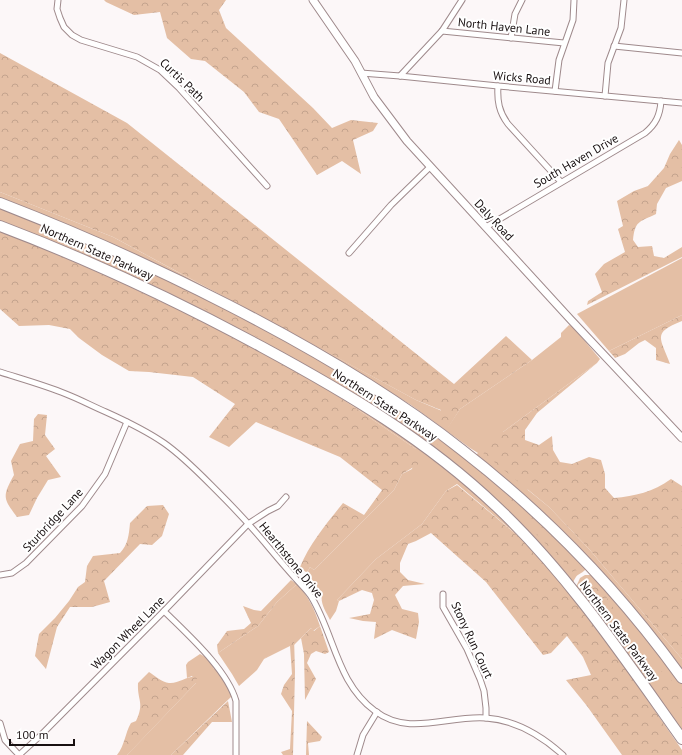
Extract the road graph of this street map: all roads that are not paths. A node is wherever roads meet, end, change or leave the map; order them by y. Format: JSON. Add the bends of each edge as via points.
{"nodes":[{"id":1,"x":58,"y":0,"type":"edge"},
{"id":2,"x":314,"y":0,"type":"edge"},
{"id":3,"x":462,"y":0,"type":"edge"},
{"id":4,"x":522,"y":0,"type":"edge"},
{"id":5,"x":574,"y":0,"type":"edge"},
{"id":6,"x":624,"y":0,"type":"edge"},
{"id":7,"x":442,"y":31,"type":"junction"},
{"id":8,"x":511,"y":38,"type":"junction"},
{"id":9,"x":564,"y":43,"type":"junction"},
{"id":10,"x":614,"y":46,"type":"junction"},
{"id":11,"x":682,"y":53,"type":"edge"},
{"id":12,"x":360,"y":73,"type":"junction"},
{"id":13,"x":400,"y":76,"type":"junction"},
{"id":14,"x":498,"y":86,"type":"junction"},
{"id":15,"x":555,"y":91,"type":"junction"},
{"id":16,"x":605,"y":96,"type":"junction"},
{"id":17,"x":661,"y":101,"type":"junction"},
{"id":18,"x":682,"y":103,"type":"edge"},
{"id":19,"x":430,"y":167,"type":"junction"},
{"id":20,"x":561,"y":182,"type":"junction"},
{"id":21,"x":266,"y":186,"type":"dead end"},
{"id":22,"x":0,"y":203,"type":"edge"},
{"id":23,"x":0,"y":226,"type":"edge"},
{"id":24,"x":486,"y":226,"type":"junction"},
{"id":25,"x":349,"y":253,"type":"dead end"},
{"id":26,"x":0,"y":372,"type":"edge"},
{"id":27,"x":127,"y":422,"type":"junction"},
{"id":28,"x":682,"y":438,"type":"edge"},
{"id":29,"x":286,"y":497,"type":"dead end"},
{"id":30,"x":248,"y":524,"type":"junction"},
{"id":31,"x":0,"y":575,"type":"edge"},
{"id":32,"x":443,"y":594,"type":"dead end"},
{"id":33,"x":164,"y":611,"type":"junction"},
{"id":34,"x":682,"y":678,"type":"edge"},
{"id":35,"x":377,"y":712,"type":"junction"},
{"id":36,"x":486,"y":718,"type":"junction"},
{"id":37,"x":0,"y":723,"type":"edge"},
{"id":38,"x":682,"y":739,"type":"edge"},
{"id":39,"x":19,"y":755,"type":"edge"},
{"id":40,"x":236,"y":755,"type":"edge"},
{"id":41,"x":357,"y":755,"type":"edge"},
{"id":42,"x":563,"y":755,"type":"edge"}],
"edges":[{"from":1,"to":21,"type":"street","name":"Curtis Path","via":[[60,18],[72,35],[137,57],[160,70]]},
{"from":2,"to":12,"type":"street","name":"Daly Road"},
{"from":3,"to":7,"type":"street"},
{"from":4,"to":8,"type":"street","via":[[514,14]]},
{"from":5,"to":9,"type":"street","via":[[573,20]]},
{"from":6,"to":10,"type":"street","via":[[621,28]]},
{"from":7,"to":8,"type":"street","name":"North Haven Lane"},
{"from":7,"to":13,"type":"street"},
{"from":8,"to":9,"type":"street","name":"North Haven Lane"},
{"from":9,"to":15,"type":"street"},
{"from":10,"to":11,"type":"street"},
{"from":10,"to":16,"type":"street","via":[[608,62]]},
{"from":12,"to":13,"type":"street","name":"Wicks Road"},
{"from":12,"to":19,"type":"street","name":"Daly Road","via":[[389,119]]},
{"from":13,"to":14,"type":"street","name":"Wicks Road"},
{"from":14,"to":15,"type":"street","name":"Wicks Road"},
{"from":14,"to":20,"type":"street","via":[[497,96],[502,116]]},
{"from":15,"to":16,"type":"street","name":"Wicks Road"},
{"from":16,"to":17,"type":"street","name":"Wicks Road"},
{"from":17,"to":18,"type":"street","name":"Wicks Road"},
{"from":17,"to":20,"type":"street","name":"South Haven Drive","via":[[658,118],[652,128]]},
{"from":19,"to":24,"type":"street","name":"Daly Road"},
{"from":19,"to":25,"type":"street","via":[[391,205]]},
{"from":20,"to":24,"type":"street","name":"South Haven Drive"},
{"from":22,"to":34,"type":"highway","name":"Northern State Parkway","via":[[106,247],[213,297],[336,364],[415,415],[489,471],[564,540],[631,613]]},
{"from":23,"to":38,"type":"highway","name":"Northern State Parkway","via":[[111,271],[237,334],[347,394],[431,450],[493,503],[551,564],[621,654]]},
{"from":24,"to":28,"type":"street","name":"Daly Road"},
{"from":26,"to":27,"type":"street","name":"Hearthstone Drive","via":[[65,394]]},
{"from":27,"to":30,"type":"street","name":"Hearthstone Drive","via":[[143,429],[189,463]]},
{"from":27,"to":31,"type":"street","name":"Sturbridge Lane","via":[[105,474],[82,506],[26,564],[12,573]]},
{"from":29,"to":30,"type":"street","name":"Wagon Wheel Lane","via":[[278,506]]},
{"from":30,"to":33,"type":"street","name":"Wagon Wheel Lane"},
{"from":30,"to":35,"type":"street","name":"Hearthstone Drive","via":[[311,597],[326,626],[348,682],[356,694]]},
{"from":32,"to":36,"type":"street","name":"Stony Run Court","via":[[443,607],[467,649],[480,679],[484,691]]},
{"from":33,"to":39,"type":"street","name":"Wagon Wheel Lane"},
{"from":33,"to":40,"type":"street","via":[[211,659],[234,692]]},
{"from":35,"to":36,"type":"street","name":"Hearthstone Drive","via":[[410,724]]},
{"from":35,"to":41,"type":"street","via":[[362,735]]},
{"from":36,"to":42,"type":"street","name":"Hearthstone Drive","via":[[531,732]]},
{"from":37,"to":39,"type":"street","via":[[5,740]]}]}
